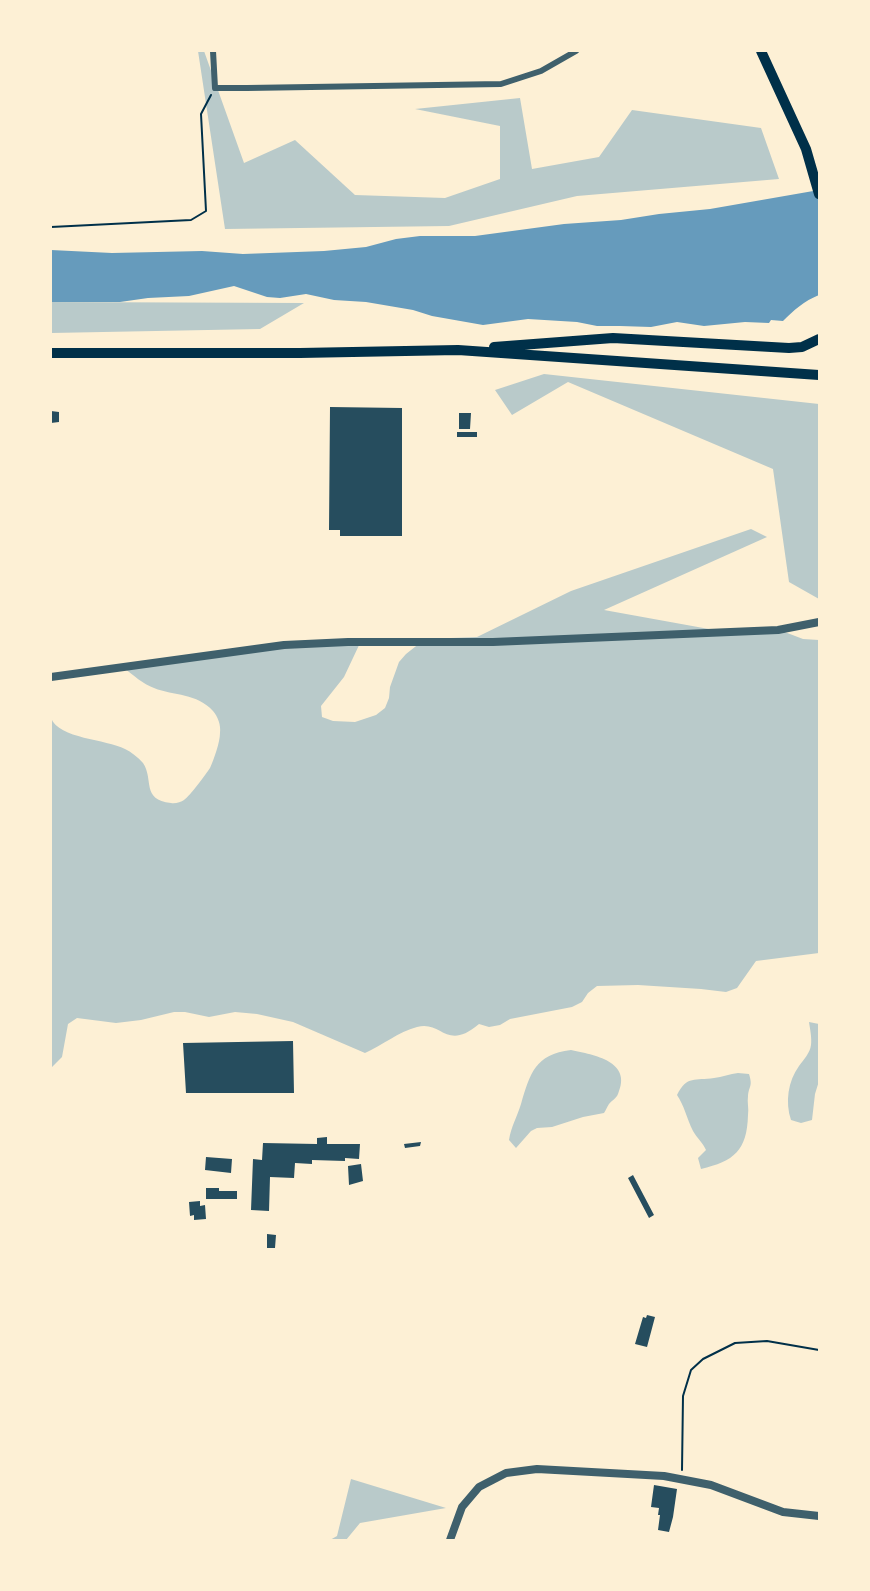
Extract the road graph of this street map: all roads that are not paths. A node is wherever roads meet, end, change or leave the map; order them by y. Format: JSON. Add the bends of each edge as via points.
{"nodes":[{"id":1,"x":213,"y":51,"type":"edge"},
{"id":2,"x":576,"y":51,"type":"edge"},
{"id":3,"x":761,"y":51,"type":"edge"},
{"id":4,"x":819,"y":194,"type":"edge"},
{"id":5,"x":819,"y":339,"type":"edge"},
{"id":6,"x":458,"y":350,"type":"junction"},
{"id":7,"x":51,"y":352,"type":"edge"},
{"id":8,"x":819,"y":375,"type":"edge"},
{"id":9,"x":819,"y":622,"type":"edge"},
{"id":10,"x":51,"y":677,"type":"edge"},
{"id":11,"x":819,"y":1516,"type":"edge"},
{"id":12,"x":450,"y":1540,"type":"edge"}],
"edges":[{"from":1,"to":2,"type":"street","via":[[215,88],[501,84],[541,71]]},
{"from":3,"to":4,"type":"highway","via":[[806,149]]},
{"from":5,"to":6,"type":"highway","via":[[789,348],[613,338]]},
{"from":6,"to":7,"type":"highway"},
{"from":6,"to":8,"type":"highway"},
{"from":9,"to":10,"type":"street","via":[[778,630],[505,642],[284,645]]},
{"from":11,"to":12,"type":"street","via":[[783,1512],[711,1485],[682,1479],[537,1469],[506,1473],[479,1487],[462,1507]]}]}
